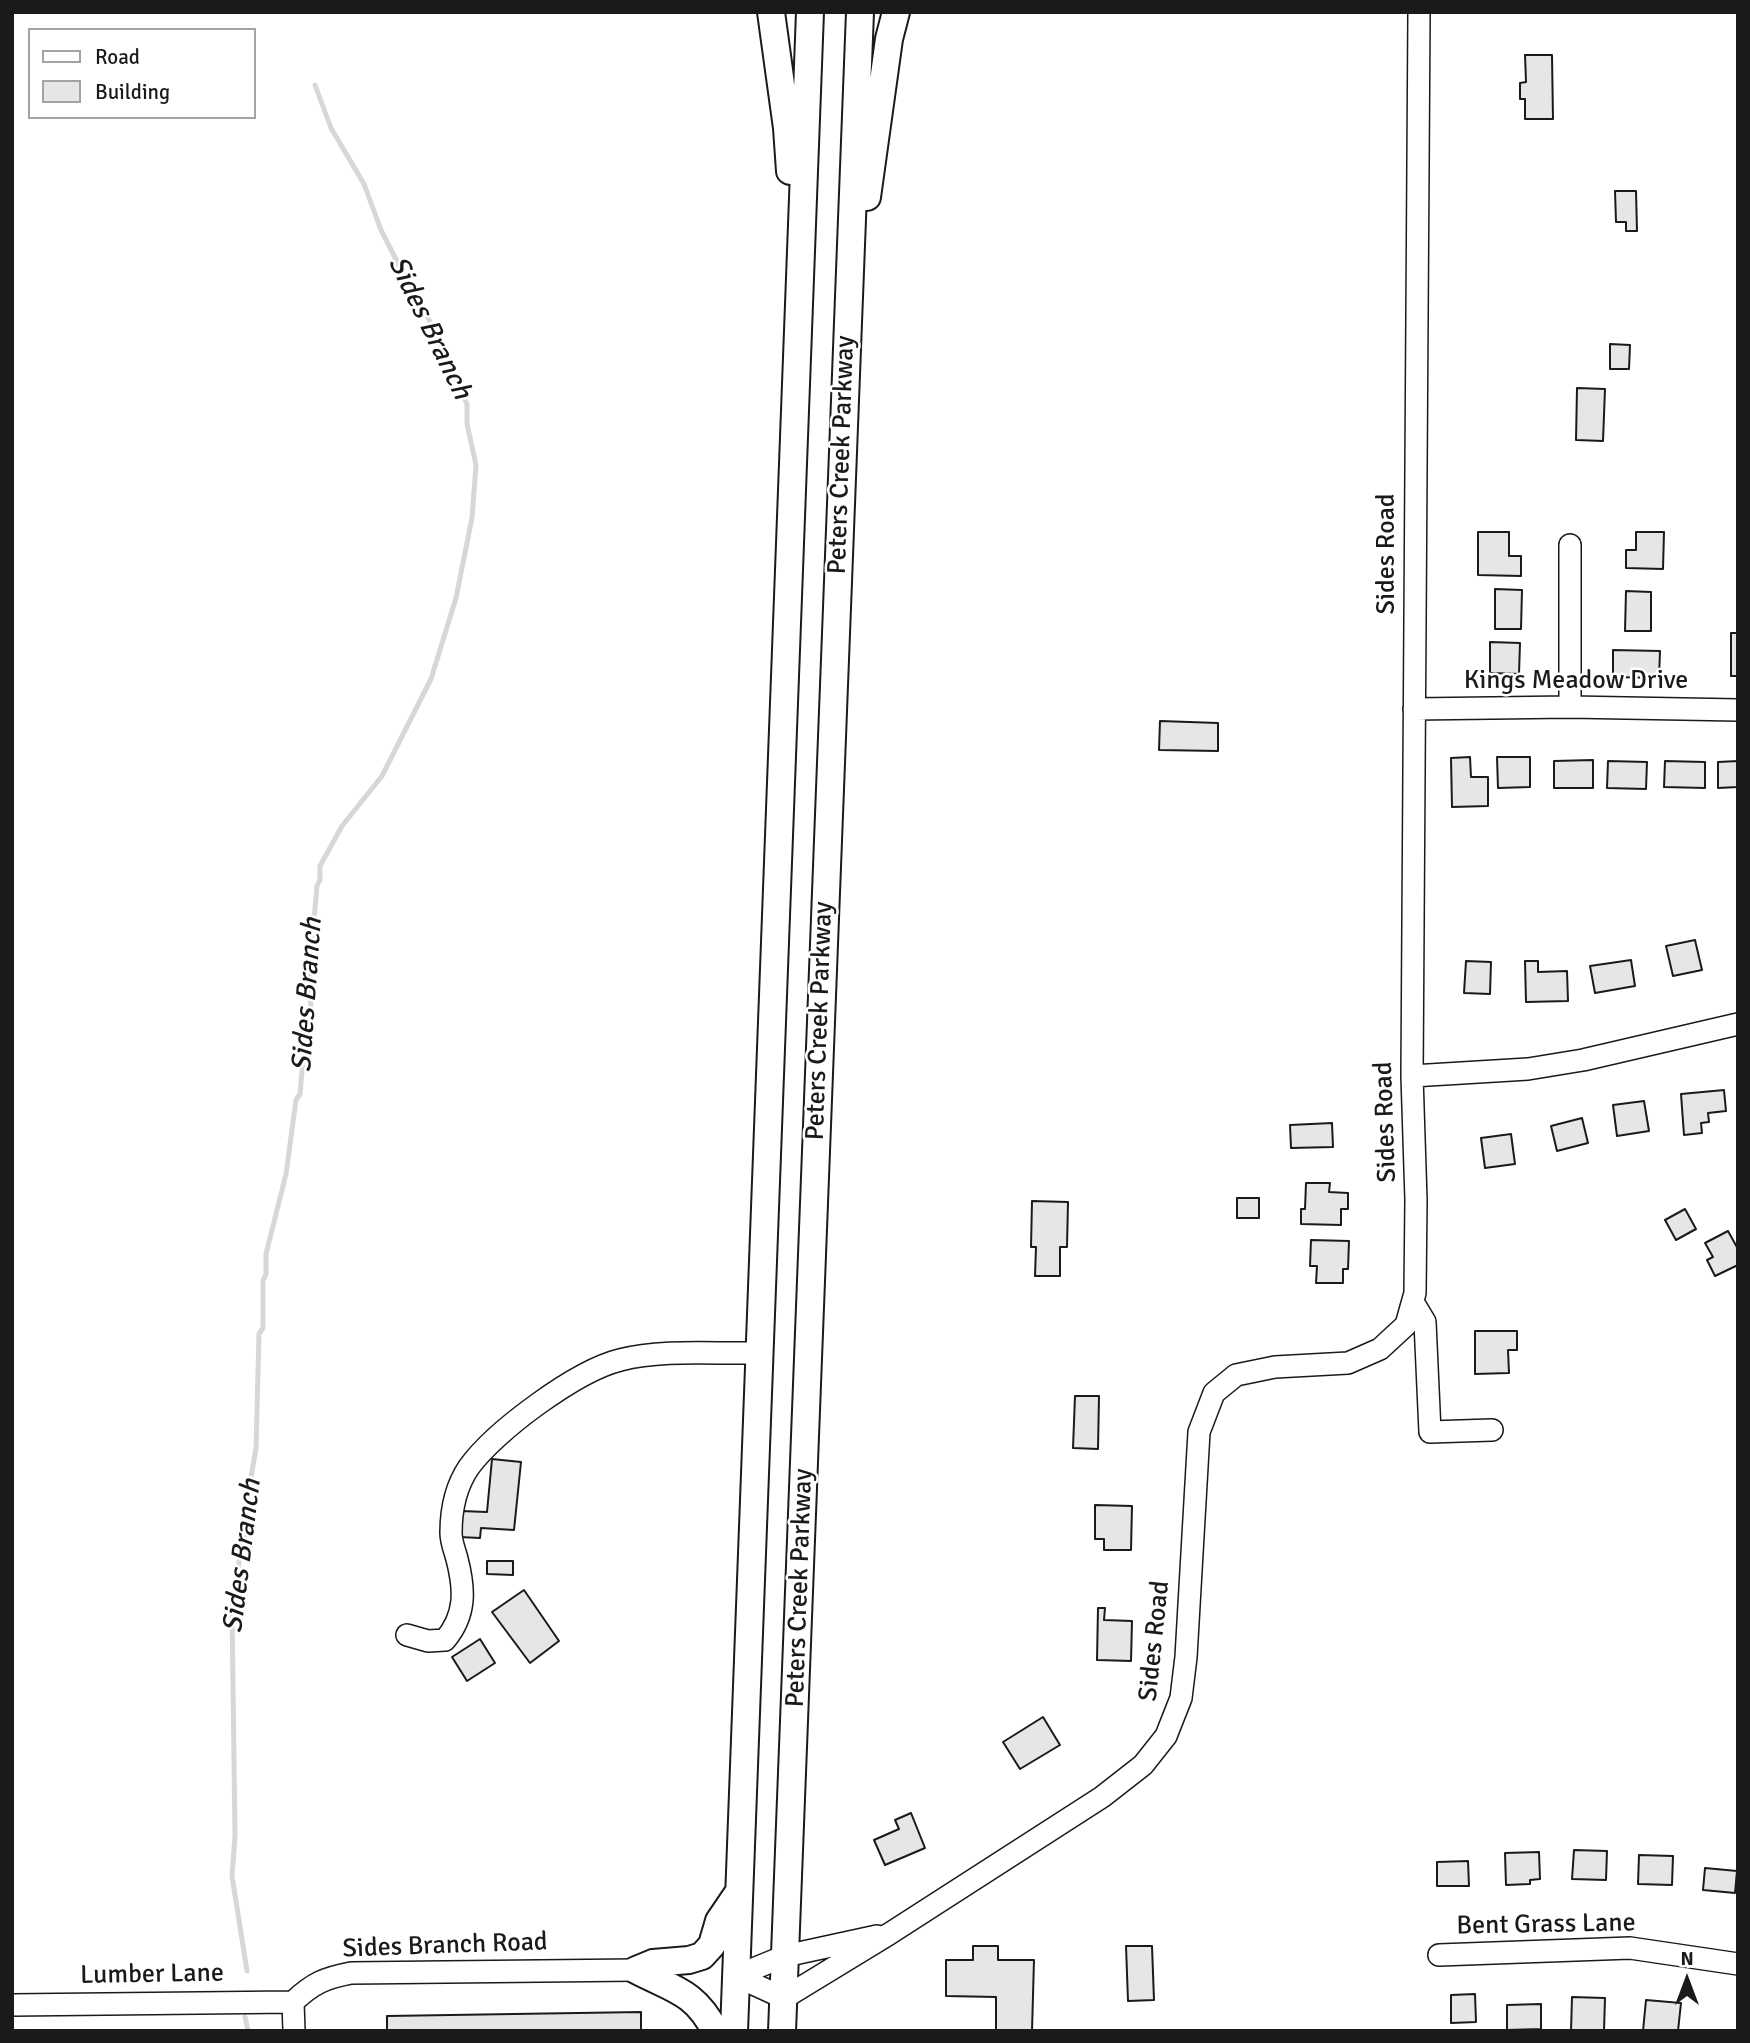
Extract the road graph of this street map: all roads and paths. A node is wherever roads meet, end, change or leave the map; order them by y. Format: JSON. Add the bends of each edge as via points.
{"nodes":[{"id":1,"x":771,"y":12,"type":"edge"},
{"id":2,"x":810,"y":12,"type":"edge"},
{"id":3,"x":860,"y":12,"type":"edge"},
{"id":4,"x":896,"y":12,"type":"edge"},
{"id":5,"x":1419,"y":12,"type":"edge"},
{"id":6,"x":848,"y":316,"type":"junction"},
{"id":7,"x":799,"y":348,"type":"junction"},
{"id":8,"x":1570,"y":545,"type":"dead end"},
{"id":9,"x":1570,"y":707,"type":"junction"},
{"id":10,"x":1414,"y":709,"type":"junction"},
{"id":11,"x":1738,"y":710,"type":"edge"},
{"id":12,"x":1738,"y":1024,"type":"edge"},
{"id":13,"x":1412,"y":1076,"type":"junction"},
{"id":14,"x":1413,"y":1302,"type":"junction"},
{"id":15,"x":758,"y":1353,"type":"junction"},
{"id":16,"x":1492,"y":1430,"type":"dead end"},
{"id":17,"x":407,"y":1634,"type":"dead end"},
{"id":18,"x":738,"y":1893,"type":"junction"},
{"id":19,"x":889,"y":1934,"type":"junction"},
{"id":20,"x":1439,"y":1955,"type":"dead end"},
{"id":21,"x":785,"y":1956,"type":"junction"},
{"id":22,"x":1738,"y":1964,"type":"edge"},
{"id":23,"x":636,"y":1970,"type":"junction"},
{"id":24,"x":736,"y":1976,"type":"junction"},
{"id":25,"x":784,"y":1998,"type":"junction"},
{"id":26,"x":293,"y":2002,"type":"junction"},
{"id":27,"x":12,"y":2005,"type":"edge"},
{"id":28,"x":294,"y":2031,"type":"edge"},
{"id":29,"x":715,"y":2031,"type":"edge"},
{"id":30,"x":734,"y":2031,"type":"edge"},
{"id":31,"x":782,"y":2031,"type":"edge"}],
"edges":[{"from":1,"to":7,"type":"main road","via":[[787,128]]},
{"from":2,"to":7,"type":"main road","name":"Peters Creek Parkway"},
{"from":3,"to":6,"type":"main road","name":"Peters Creek Parkway"},
{"from":4,"to":6,"type":"main road"},
{"from":5,"to":10,"type":"street","name":"Sides Road"},
{"from":6,"to":21,"type":"main road","name":"Peters Creek Parkway"},
{"from":7,"to":15,"type":"main road","name":"Peters Creek Parkway"},
{"from":8,"to":9,"type":"street"},
{"from":9,"to":10,"type":"street","name":"Kings Meadow Drive"},
{"from":9,"to":11,"type":"street","name":"Kings Meadow Drive"},
{"from":10,"to":13,"type":"street","name":"Sides Road"},
{"from":12,"to":13,"type":"street","via":[[1528,1069]]},
{"from":13,"to":14,"type":"street","name":"Sides Road"},
{"from":14,"to":16,"type":"street","via":[[1425,1322],[1430,1432]]},
{"from":14,"to":19,"type":"street","name":"Sides Road","via":[[1406,1325],[1380,1349],[1348,1363],[1275,1367],[1236,1375],[1214,1393],[1199,1432],[1181,1698],[1166,1736],[1143,1765],[1102,1797]]},
{"from":15,"to":17,"type":"street","via":[[618,1360],[555,1393],[487,1445],[467,1470],[454,1503],[451,1536],[463,1588],[456,1627],[445,1640],[428,1641]]},
{"from":15,"to":18,"type":"main road","name":"Peters Creek Parkway"},
{"from":18,"to":23,"type":"main road","via":[[702,1956]]},
{"from":18,"to":24,"type":"main road","name":"Peters Creek Parkway"},
{"from":19,"to":21,"type":"street","name":"Sides Road"},
{"from":19,"to":25,"type":"street","name":"Sides Road"},
{"from":20,"to":22,"type":"street","name":"Bent Grass Lane","via":[[1630,1948]]},
{"from":21,"to":24,"type":"street","name":"Sides Road"},
{"from":21,"to":25,"type":"main road","name":"Peters Creek Parkway"},
{"from":23,"to":26,"type":"street","name":"Sides Branch Road","via":[[351,1973],[310,1986]]},
{"from":23,"to":29,"type":"main road","via":[[686,1992]]},
{"from":24,"to":25,"type":"street"},
{"from":24,"to":30,"type":"main road","name":"Peters Creek Parkway"},
{"from":25,"to":31,"type":"main road","name":"Peters Creek Parkway"},
{"from":26,"to":27,"type":"street","name":"Lumber Lane"},
{"from":26,"to":28,"type":"street"}]}
